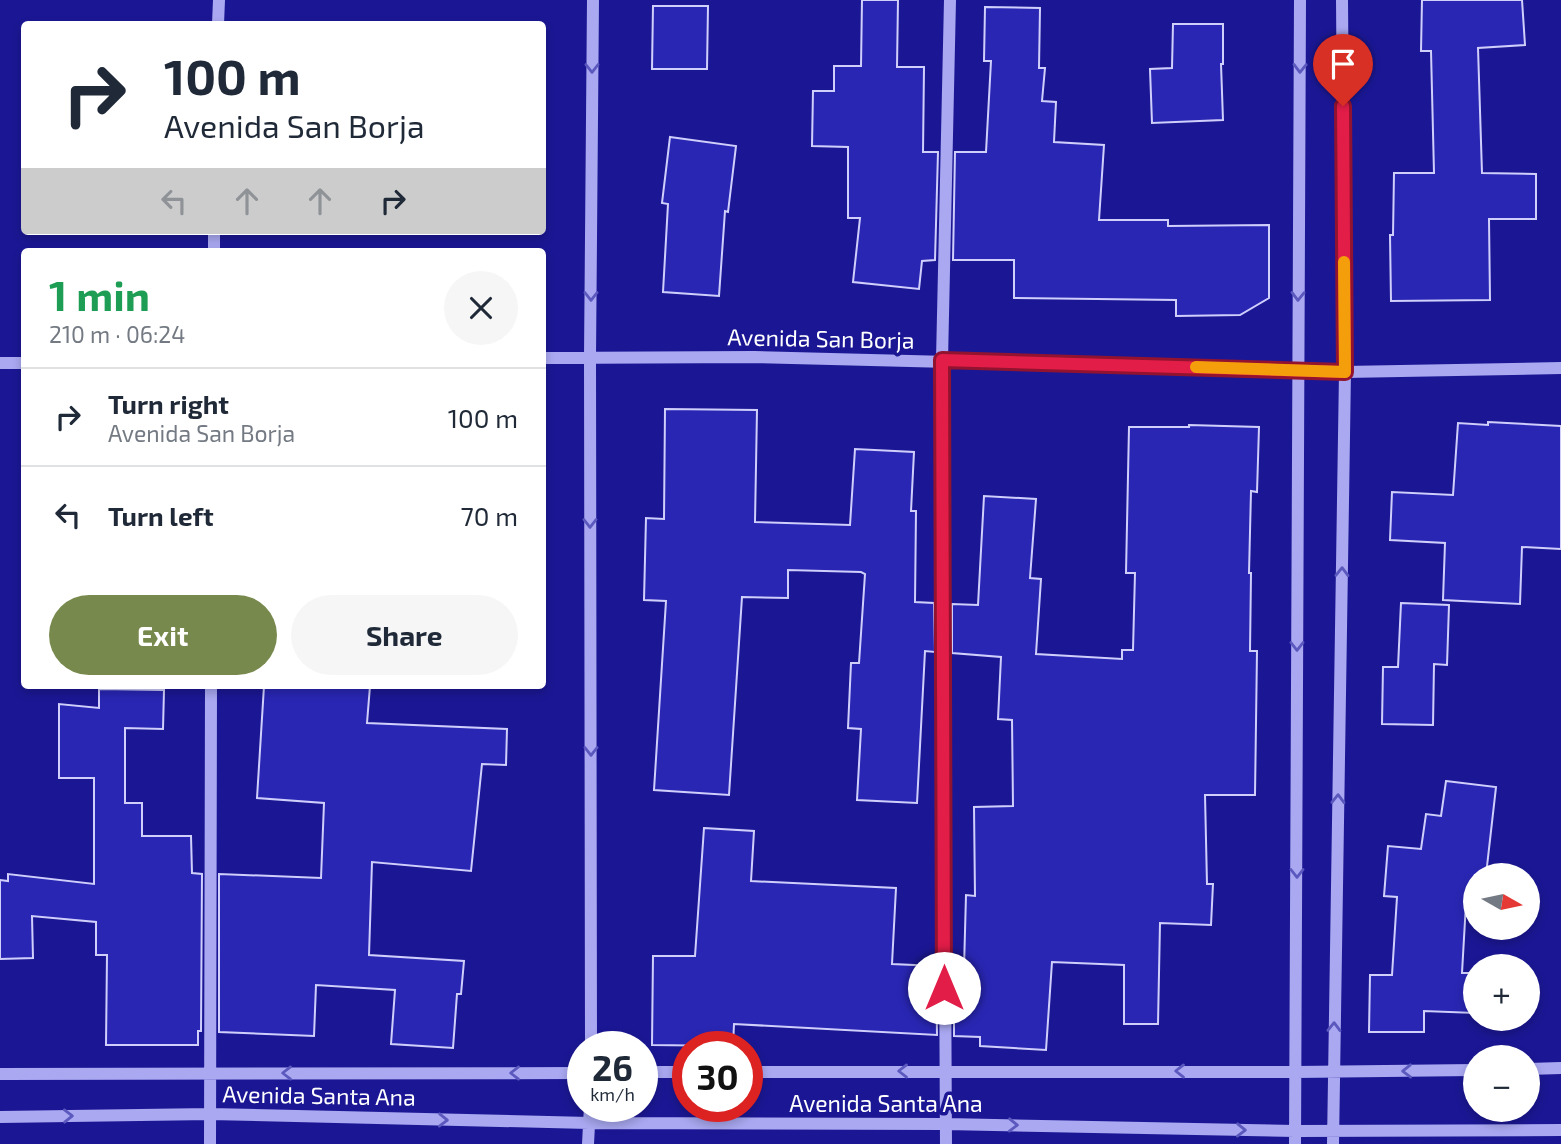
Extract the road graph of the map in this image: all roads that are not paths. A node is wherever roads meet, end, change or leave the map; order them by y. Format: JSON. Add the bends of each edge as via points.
{"nodes":[{"id":1,"x":219,"y":0,"type":"edge"},
{"id":2,"x":593,"y":0,"type":"edge"},
{"id":3,"x":950,"y":0,"type":"edge"},
{"id":4,"x":1300,"y":0,"type":"edge"},
{"id":5,"x":1342,"y":0,"type":"edge"},
{"id":6,"x":218,"y":21,"type":"edge"},
{"id":7,"x":546,"y":358,"type":"edge"},
{"id":8,"x":590,"y":358,"type":"junction"},
{"id":9,"x":942,"y":360,"type":"junction"},
{"id":10,"x":0,"y":363,"type":"edge"},
{"id":11,"x":21,"y":363,"type":"edge"},
{"id":12,"x":1561,"y":368,"type":"edge"},
{"id":13,"x":1297,"y":370,"type":"junction"},
{"id":14,"x":1345,"y":372,"type":"junction"},
{"id":15,"x":211,"y":689,"type":"edge"},
{"id":16,"x":591,"y":1031,"type":"edge"},
{"id":17,"x":1561,"y":1068,"type":"edge"},
{"id":18,"x":1540,"y":1069,"type":"edge"},
{"id":19,"x":944,"y":1070,"type":"junction"},
{"id":20,"x":1463,"y":1070,"type":"edge"},
{"id":21,"x":763,"y":1072,"type":"edge"},
{"id":22,"x":1296,"y":1072,"type":"junction"},
{"id":23,"x":1334,"y":1072,"type":"junction"},
{"id":24,"x":210,"y":1073,"type":"junction"},
{"id":25,"x":567,"y":1073,"type":"edge"},
{"id":26,"x":0,"y":1074,"type":"edge"},
{"id":27,"x":210,"y":1114,"type":"junction"},
{"id":28,"x":0,"y":1117,"type":"edge"},
{"id":29,"x":589,"y":1123,"type":"junction"},
{"id":30,"x":946,"y":1124,"type":"junction"},
{"id":31,"x":1561,"y":1130,"type":"edge"},
{"id":32,"x":1333,"y":1137,"type":"edge"},
{"id":33,"x":1295,"y":1138,"type":"edge"},
{"id":34,"x":210,"y":1144,"type":"edge"},
{"id":35,"x":588,"y":1144,"type":"edge"},
{"id":36,"x":946,"y":1144,"type":"edge"}],
"edges":[{"from":1,"to":6,"type":"street"},
{"from":2,"to":8,"type":"street","one_way":true},
{"from":3,"to":9,"type":"street"},
{"from":4,"to":13,"type":"street","one_way":true},
{"from":5,"to":14,"type":"street"},
{"from":7,"to":8,"type":"street","name":"Avenida San Borja"},
{"from":8,"to":9,"type":"street","name":"Avenida San Borja"},
{"from":8,"to":16,"type":"street","one_way":true},
{"from":9,"to":13,"type":"street","name":"Avenida San Borja"},
{"from":9,"to":19,"type":"street"},
{"from":10,"to":11,"type":"street"},
{"from":12,"to":14,"type":"street","name":"Avenida San Borja"},
{"from":13,"to":14,"type":"street","name":"Avenida San Borja"},
{"from":13,"to":22,"type":"street","one_way":true},
{"from":23,"to":14,"type":"street","one_way":true},
{"from":15,"to":24,"type":"street"},
{"from":17,"to":18,"type":"street"},
{"from":19,"to":21,"type":"street","name":"Avenida Santa Ana","one_way":true},
{"from":22,"to":19,"type":"street","name":"Avenida Santa Ana","one_way":true},
{"from":19,"to":30,"type":"street"},
{"from":20,"to":23,"type":"street","name":"Avenida Santa Ana","one_way":true},
{"from":22,"to":23,"type":"street","name":"Avenida Santa Ana"},
{"from":22,"to":33,"type":"street"},
{"from":23,"to":32,"type":"street"},
{"from":25,"to":24,"type":"street","name":"Avenida Santa Ana","one_way":true},
{"from":24,"to":26,"type":"street","name":"Avenida Santa Ana"},
{"from":24,"to":27,"type":"street"},
{"from":28,"to":27,"type":"street","name":"Avenida Santa Ana","one_way":true},
{"from":27,"to":29,"type":"street","name":"Avenida Santa Ana","one_way":true},
{"from":27,"to":34,"type":"street"},
{"from":29,"to":30,"type":"street","name":"Avenida Santa Ana"},
{"from":29,"to":35,"type":"street"},
{"from":30,"to":33,"type":"street","name":"Avenida Santa Ana","one_way":true},
{"from":30,"to":36,"type":"street"},
{"from":31,"to":32,"type":"street","name":"Avenida Santa Ana"},
{"from":32,"to":33,"type":"street","name":"Avenida Santa Ana"}]}
